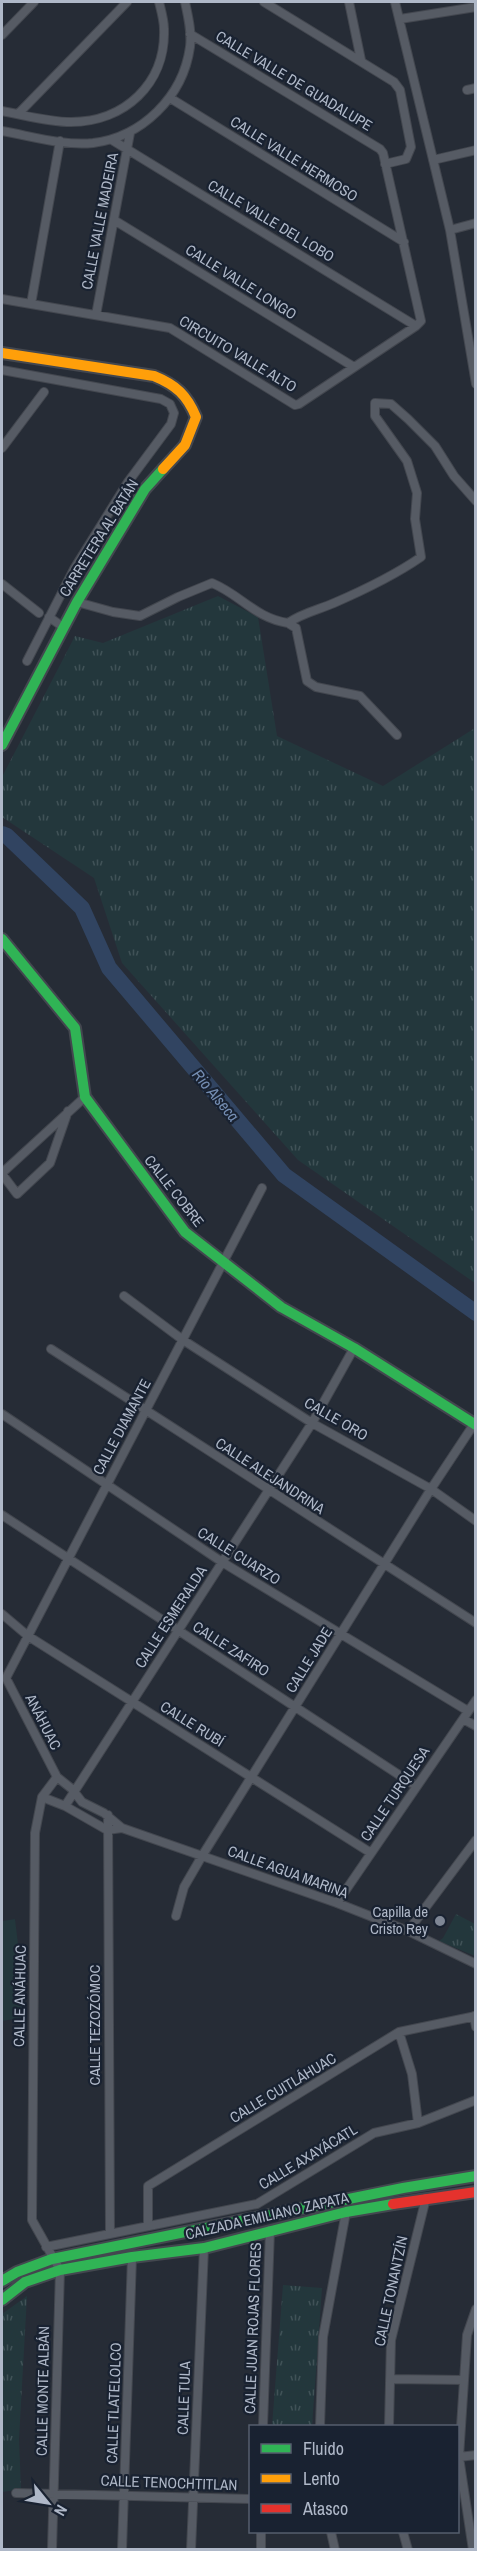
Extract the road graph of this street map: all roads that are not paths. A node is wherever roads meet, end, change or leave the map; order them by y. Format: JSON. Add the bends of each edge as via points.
{"nodes":[{"id":1,"x":34,"y":2,"type":"edge"},
{"id":2,"x":127,"y":2,"type":"edge"},
{"id":3,"x":159,"y":2,"type":"edge"},
{"id":4,"x":185,"y":2,"type":"edge"},
{"id":5,"x":264,"y":2,"type":"edge"},
{"id":6,"x":349,"y":2,"type":"edge"},
{"id":7,"x":395,"y":2,"type":"edge"},
{"id":8,"x":476,"y":7,"type":"edge"},
{"id":9,"x":400,"y":19,"type":"junction"},
{"id":10,"x":190,"y":34,"type":"junction"},
{"id":11,"x":2,"y":35,"type":"edge"},
{"id":12,"x":361,"y":60,"type":"junction"},
{"id":13,"x":170,"y":98,"type":"junction"},
{"id":14,"x":2,"y":111,"type":"edge"},
{"id":15,"x":18,"y":114,"type":"junction"},
{"id":16,"x":2,"y":131,"type":"edge"},
{"id":17,"x":130,"y":133,"type":"junction"},
{"id":18,"x":112,"y":140,"type":"junction"},
{"id":19,"x":60,"y":141,"type":"junction"},
{"id":20,"x":127,"y":149,"type":"junction"},
{"id":21,"x":476,"y":150,"type":"edge"},
{"id":22,"x":434,"y":160,"type":"junction"},
{"id":23,"x":385,"y":164,"type":"junction"},
{"id":24,"x":114,"y":220,"type":"junction"},
{"id":25,"x":476,"y":223,"type":"edge"},
{"id":26,"x":450,"y":230,"type":"junction"},
{"id":27,"x":404,"y":243,"type":"junction"},
{"id":28,"x":2,"y":299,"type":"edge"},
{"id":29,"x":31,"y":304,"type":"junction"},
{"id":30,"x":96,"y":315,"type":"junction"},
{"id":31,"x":416,"y":326,"type":"junction"},
{"id":32,"x":2,"y":353,"type":"edge"},
{"id":33,"x":354,"y":367,"type":"junction"},
{"id":34,"x":2,"y":370,"type":"edge"},
{"id":35,"x":476,"y":384,"type":"edge"},
{"id":36,"x":44,"y":392,"type":"dead end"},
{"id":37,"x":2,"y":448,"type":"edge"},
{"id":38,"x":476,"y":501,"type":"edge"},
{"id":39,"x":2,"y":584,"type":"edge"},
{"id":40,"x":77,"y":602,"type":"junction"},
{"id":41,"x":39,"y":613,"type":"dead end"},
{"id":42,"x":49,"y":617,"type":"junction"},
{"id":43,"x":288,"y":623,"type":"junction"},
{"id":44,"x":63,"y":627,"type":"junction"},
{"id":45,"x":27,"y":661,"type":"dead end"},
{"id":46,"x":397,"y":735,"type":"dead end"},
{"id":47,"x":2,"y":745,"type":"edge"},
{"id":48,"x":2,"y":939,"type":"edge"},
{"id":49,"x":85,"y":1097,"type":"junction"},
{"id":50,"x":68,"y":1111,"type":"junction"},
{"id":51,"x":2,"y":1173,"type":"edge"},
{"id":52,"x":262,"y":1188,"type":"dead end"},
{"id":53,"x":223,"y":1263,"type":"junction"},
{"id":54,"x":124,"y":1296,"type":"dead end"},
{"id":55,"x":183,"y":1340,"type":"junction"},
{"id":56,"x":354,"y":1348,"type":"junction"},
{"id":57,"x":51,"y":1349,"type":"dead end"},
{"id":58,"x":145,"y":1412,"type":"junction"},
{"id":59,"x":2,"y":1414,"type":"edge"},
{"id":60,"x":312,"y":1423,"type":"junction"},
{"id":61,"x":475,"y":1424,"type":"edge"},
{"id":62,"x":107,"y":1485,"type":"junction"},
{"id":63,"x":431,"y":1490,"type":"junction"},
{"id":64,"x":268,"y":1491,"type":"junction"},
{"id":65,"x":2,"y":1515,"type":"edge"},
{"id":66,"x":476,"y":1521,"type":"edge"},
{"id":67,"x":69,"y":1558,"type":"junction"},
{"id":68,"x":222,"y":1562,"type":"junction"},
{"id":69,"x":385,"y":1565,"type":"junction"},
{"id":70,"x":2,"y":1614,"type":"edge"},
{"id":71,"x":476,"y":1623,"type":"edge"},
{"id":72,"x":178,"y":1630,"type":"junction"},
{"id":73,"x":341,"y":1635,"type":"junction"},
{"id":74,"x":28,"y":1636,"type":"junction"},
{"id":75,"x":6,"y":1678,"type":"joint"},
{"id":76,"x":476,"y":1700,"type":"edge"},
{"id":77,"x":132,"y":1702,"type":"junction"},
{"id":78,"x":295,"y":1707,"type":"junction"},
{"id":79,"x":468,"y":1711,"type":"junction"},
{"id":80,"x":463,"y":1719,"type":"junction"},
{"id":81,"x":476,"y":1726,"type":"edge"},
{"id":82,"x":251,"y":1777,"type":"junction"},
{"id":83,"x":57,"y":1778,"type":"junction"},
{"id":84,"x":416,"y":1786,"type":"junction"},
{"id":85,"x":74,"y":1794,"type":"junction"},
{"id":86,"x":42,"y":1797,"type":"junction"},
{"id":87,"x":64,"y":1806,"type":"junction"},
{"id":88,"x":108,"y":1815,"type":"junction"},
{"id":89,"x":122,"y":1828,"type":"junction"},
{"id":90,"x":107,"y":1830,"type":"junction"},
{"id":91,"x":476,"y":1840,"type":"edge"},
{"id":92,"x":371,"y":1853,"type":"junction"},
{"id":93,"x":202,"y":1856,"type":"junction"},
{"id":94,"x":337,"y":1903,"type":"junction"},
{"id":95,"x":176,"y":1916,"type":"dead end"},
{"id":96,"x":408,"y":1931,"type":"junction"},
{"id":97,"x":476,"y":1964,"type":"edge"},
{"id":98,"x":475,"y":2016,"type":"edge"},
{"id":99,"x":476,"y":2027,"type":"edge"},
{"id":100,"x":399,"y":2032,"type":"junction"},
{"id":101,"x":476,"y":2100,"type":"edge"},
{"id":102,"x":418,"y":2123,"type":"junction"},
{"id":103,"x":476,"y":2176,"type":"edge"},
{"id":104,"x":476,"y":2192,"type":"edge"},
{"id":105,"x":426,"y":2198,"type":"junction"},
{"id":106,"x":346,"y":2212,"type":"junction"},
{"id":107,"x":148,"y":2226,"type":"junction"},
{"id":108,"x":270,"y":2230,"type":"junction"},
{"id":109,"x":110,"y":2234,"type":"junction"},
{"id":110,"x":46,"y":2247,"type":"junction"},
{"id":111,"x":204,"y":2248,"type":"junction"},
{"id":112,"x":132,"y":2256,"type":"junction"},
{"id":113,"x":52,"y":2259,"type":"junction"},
{"id":114,"x":60,"y":2270,"type":"junction"},
{"id":115,"x":17,"y":2272,"type":"junction"},
{"id":116,"x":2,"y":2275,"type":"edge"},
{"id":117,"x":2,"y":2282,"type":"edge"},
{"id":118,"x":2,"y":2300,"type":"edge"},
{"id":119,"x":476,"y":2310,"type":"edge"},
{"id":120,"x":390,"y":2379,"type":"junction"},
{"id":121,"x":464,"y":2380,"type":"junction"},
{"id":122,"x":263,"y":2425,"type":"edge"},
{"id":123,"x":320,"y":2425,"type":"edge"},
{"id":124,"x":389,"y":2425,"type":"edge"},
{"id":125,"x":476,"y":2455,"type":"edge"},
{"id":126,"x":459,"y":2457,"type":"edge"},
{"id":127,"x":16,"y":2493,"type":"dead end"},
{"id":128,"x":55,"y":2494,"type":"junction"},
{"id":129,"x":124,"y":2495,"type":"junction"},
{"id":130,"x":193,"y":2498,"type":"junction"},
{"id":131,"x":249,"y":2499,"type":"edge"},
{"id":132,"x":261,"y":2533,"type":"edge"},
{"id":133,"x":331,"y":2533,"type":"edge"},
{"id":134,"x":403,"y":2533,"type":"edge"},
{"id":135,"x":52,"y":2550,"type":"edge"},
{"id":136,"x":123,"y":2550,"type":"edge"},
{"id":137,"x":191,"y":2550,"type":"edge"},
{"id":138,"x":261,"y":2550,"type":"edge"},
{"id":139,"x":335,"y":2550,"type":"edge"},
{"id":140,"x":408,"y":2550,"type":"edge"},
{"id":141,"x":473,"y":2550,"type":"edge"}],
"edges":[{"from":1,"to":11,"type":"street"},
{"from":2,"to":15,"type":"street"},
{"from":3,"to":15,"type":"street","via":[[163,49],[153,77],[136,100],[93,121],[68,122]]},
{"from":4,"to":10,"type":"street"},
{"from":5,"to":12,"type":"street"},
{"from":6,"to":12,"type":"street"},
{"from":7,"to":9,"type":"street"},
{"from":8,"to":9,"type":"street"},
{"from":9,"to":22,"type":"street"},
{"from":10,"to":13,"type":"street","via":[[188,58]]},
{"from":10,"to":23,"type":"street","name":"CALLE VALLE DE GUADALUPE","via":[[383,153]]},
{"from":12,"to":23,"type":"street","via":[[400,90],[411,147],[406,159]]},
{"from":13,"to":17,"type":"street"},
{"from":13,"to":27,"type":"street","name":"CALLE VALLE HERMOSO"},
{"from":14,"to":15,"type":"street"},
{"from":16,"to":19,"type":"street"},
{"from":17,"to":18,"type":"street"},
{"from":17,"to":20,"type":"street","name":"CALLE VALLE MADEIRA"},
{"from":18,"to":19,"type":"street"},
{"from":18,"to":20,"type":"street","name":"CALLE VALLE DEL LOBO"},
{"from":19,"to":29,"type":"street"},
{"from":20,"to":24,"type":"street","name":"CALLE VALLE MADEIRA"},
{"from":20,"to":31,"type":"street","name":"CALLE VALLE DEL LOBO"},
{"from":21,"to":22,"type":"street"},
{"from":22,"to":26,"type":"street"},
{"from":23,"to":27,"type":"street"},
{"from":24,"to":30,"type":"street","name":"CALLE VALLE MADEIRA"},
{"from":24,"to":33,"type":"street","name":"CALLE VALLE LONGO"},
{"from":25,"to":26,"type":"street"},
{"from":26,"to":35,"type":"street"},
{"from":27,"to":31,"type":"street","via":[[421,316]]},
{"from":28,"to":29,"type":"street","name":"CIRCUITO VALLE ALTO"},
{"from":29,"to":30,"type":"street","name":"CIRCUITO VALLE ALTO"},
{"from":30,"to":33,"type":"street","name":"CIRCUITO VALLE ALTO","via":[[170,328],[295,405]]},
{"from":31,"to":33,"type":"street","name":"CIRCUITO VALLE ALTO"},
{"from":32,"to":40,"type":"street","name":"CARRETERA AL BATÁN","via":[[154,376],[188,396],[196,417],[185,445],[145,489]]},
{"from":34,"to":42,"type":"street","via":[[161,399],[170,404],[174,413],[168,429],[128,482],[80,560]]},
{"from":36,"to":37,"type":"street"},
{"from":38,"to":43,"type":"street","via":[[435,446],[408,419],[391,404],[375,403],[375,416],[407,461],[417,493],[421,556],[403,569]]},
{"from":39,"to":41,"type":"street"},
{"from":40,"to":43,"type":"street","via":[[140,616],[212,583],[270,620]]},
{"from":40,"to":44,"type":"street","name":"CARRETERA AL BATÁN"},
{"from":42,"to":44,"type":"street"},
{"from":42,"to":45,"type":"street"},
{"from":43,"to":46,"type":"street","via":[[296,628],[307,681],[316,687],[360,696]]},
{"from":44,"to":47,"type":"street","name":"CARRETERA AL BATÁN"},
{"from":48,"to":49,"type":"street","name":"CALLE COBRE","via":[[75,1028]]},
{"from":49,"to":50,"type":"street"},
{"from":49,"to":53,"type":"street","name":"CALLE COBRE","via":[[184,1232]]},
{"from":50,"to":51,"type":"street"},
{"from":50,"to":51,"type":"street","via":[[50,1163],[17,1194]]},
{"from":52,"to":53,"type":"street","name":"CALLE DIAMANTE"},
{"from":53,"to":55,"type":"street","name":"CALLE DIAMANTE"},
{"from":53,"to":56,"type":"street","name":"CALLE COBRE","via":[[281,1307]]},
{"from":54,"to":55,"type":"street","name":"CALLE ORO"},
{"from":55,"to":58,"type":"street","name":"CALLE DIAMANTE"},
{"from":55,"to":60,"type":"street","name":"CALLE ORO"},
{"from":56,"to":60,"type":"street","name":"CALLE ESMERALDA"},
{"from":56,"to":61,"type":"street","name":"CALLE COBRE"},
{"from":57,"to":58,"type":"street","name":"CALLE ALEJANDRINA"},
{"from":58,"to":62,"type":"street","name":"CALLE DIAMANTE"},
{"from":58,"to":64,"type":"street","name":"CALLE ALEJANDRINA"},
{"from":59,"to":62,"type":"street","name":"CALLE CUARZO"},
{"from":60,"to":63,"type":"street","name":"CALLE ORO"},
{"from":60,"to":64,"type":"street","name":"CALLE ESMERALDA"},
{"from":61,"to":63,"type":"street","name":"CALLE JADE"},
{"from":62,"to":67,"type":"street","name":"CALLE DIAMANTE"},
{"from":62,"to":68,"type":"street","name":"CALLE CUARZO"},
{"from":63,"to":66,"type":"street","name":"CALLE ORO"},
{"from":63,"to":69,"type":"street","name":"CALLE JADE"},
{"from":64,"to":68,"type":"street","name":"CALLE ESMERALDA"},
{"from":64,"to":69,"type":"street","name":"CALLE ALEJANDRINA"},
{"from":65,"to":67,"type":"street","name":"CALLE ZAFIRO"},
{"from":67,"to":72,"type":"street","name":"CALLE ZAFIRO"},
{"from":67,"to":74,"type":"street","name":"CALLE DIAMANTE"},
{"from":68,"to":72,"type":"street","name":"CALLE ESMERALDA"},
{"from":68,"to":73,"type":"street","name":"CALLE CUARZO"},
{"from":69,"to":71,"type":"street","name":"CALLE ALEJANDRINA"},
{"from":69,"to":73,"type":"street","name":"CALLE JADE"},
{"from":70,"to":74,"type":"street","name":"CALLE RUBÍ"},
{"from":72,"to":77,"type":"street","name":"CALLE ESMERALDA"},
{"from":72,"to":78,"type":"street","name":"CALLE ZAFIRO"},
{"from":73,"to":78,"type":"street","name":"CALLE JADE"},
{"from":73,"to":79,"type":"street","name":"CALLE CUARZO"},
{"from":74,"to":75,"type":"street","name":"CALLE DIAMANTE"},
{"from":74,"to":77,"type":"street","name":"CALLE RUBÍ"},
{"from":75,"to":83,"type":"street","name":"ANÁHUAC"},
{"from":76,"to":79,"type":"street","name":"CALLE TURQUESA"},
{"from":77,"to":82,"type":"street","name":"CALLE RUBÍ"},
{"from":77,"to":85,"type":"street","name":"CALLE ESMERALDA"},
{"from":78,"to":82,"type":"street","name":"CALLE JADE"},
{"from":78,"to":84,"type":"street","name":"CALLE ZAFIRO"},
{"from":79,"to":80,"type":"street","name":"CALLE TURQUESA"},
{"from":80,"to":81,"type":"street"},
{"from":80,"to":84,"type":"street","name":"CALLE TURQUESA"},
{"from":82,"to":92,"type":"street","name":"CALLE RUBÍ"},
{"from":82,"to":93,"type":"street","name":"CALLE JADE"},
{"from":83,"to":85,"type":"street","name":"CALLE AGUA MARINA"},
{"from":83,"to":86,"type":"street","name":"CALLE ANÁHUAC"},
{"from":84,"to":92,"type":"street","name":"CALLE TURQUESA"},
{"from":85,"to":87,"type":"street","name":"CALLE ESMERALDA"},
{"from":85,"to":88,"type":"street","name":"CALLE AGUA MARINA"},
{"from":86,"to":87,"type":"street"},
{"from":86,"to":110,"type":"street","name":"CALLE ANÁHUAC","via":[[36,1833],[32,2220]]},
{"from":87,"to":90,"type":"street"},
{"from":88,"to":89,"type":"street","name":"CALLE AGUA MARINA"},
{"from":88,"to":90,"type":"street","name":"CALLE TEZOZÓMOC"},
{"from":89,"to":90,"type":"street","name":"CALLE AGUA MARINA"},
{"from":89,"to":93,"type":"street","name":"CALLE AGUA MARINA"},
{"from":90,"to":109,"type":"street","name":"CALLE TEZOZÓMOC"},
{"from":91,"to":96,"type":"street"},
{"from":92,"to":94,"type":"street","name":"CALLE TURQUESA"},
{"from":93,"to":94,"type":"street","name":"CALLE AGUA MARINA"},
{"from":93,"to":95,"type":"street","name":"CALLE JADE","via":[[184,1887]]},
{"from":94,"to":96,"type":"street","name":"CALLE AGUA MARINA"},
{"from":96,"to":97,"type":"street","name":"CALLE AGUA MARINA"},
{"from":98,"to":99,"type":"street"},
{"from":98,"to":100,"type":"street","name":"CALLE CUITLÁHUAC"},
{"from":100,"to":102,"type":"street","via":[[412,2074]]},
{"from":100,"to":107,"type":"street","name":"CALLE CUITLÁHUAC","via":[[148,2186]]},
{"from":101,"to":102,"type":"street","name":"CALLE AXAYÁCATL"},
{"from":102,"to":107,"type":"street","name":"CALLE AXAYÁCATL","via":[[374,2133],[257,2204]]},
{"from":103,"to":113,"type":"street","name":"CALZADA EMILIANO ZAPATA"},
{"from":104,"to":105,"type":"street","name":"CALZADA EMILIANO ZAPATA"},
{"from":105,"to":106,"type":"street","name":"CALZADA EMILIANO ZAPATA"},
{"from":105,"to":120,"type":"street","name":"CALLE TONANTZÍN","via":[[391,2340]]},
{"from":106,"to":108,"type":"street","name":"CALZADA EMILIANO ZAPATA"},
{"from":106,"to":123,"type":"street","via":[[323,2337]]},
{"from":107,"to":109,"type":"street","name":"CALLE AXAYÁCATL"},
{"from":108,"to":111,"type":"street","name":"CALZADA EMILIANO ZAPATA"},
{"from":108,"to":122,"type":"street","name":"CALLE JUAN ROJAS FLORES"},
{"from":109,"to":110,"type":"street","name":"CALLE AXAYÁCATL"},
{"from":110,"to":113,"type":"street"},
{"from":111,"to":112,"type":"street","name":"CALZADA EMILIANO ZAPATA"},
{"from":111,"to":130,"type":"street","name":"CALLE TULA"},
{"from":112,"to":114,"type":"street","name":"CALZADA EMILIANO ZAPATA"},
{"from":112,"to":129,"type":"street","name":"CALLE TLATELOLCO"},
{"from":113,"to":114,"type":"street"},
{"from":113,"to":115,"type":"street","name":"CALZADA EMILIANO ZAPATA"},
{"from":114,"to":118,"type":"street","name":"CALZADA EMILIANO ZAPATA","via":[[25,2282]]},
{"from":114,"to":128,"type":"street","name":"CALLE MONTE ALBÁN"},
{"from":115,"to":116,"type":"street"},
{"from":115,"to":117,"type":"street","name":"CALZADA EMILIANO ZAPATA"},
{"from":119,"to":121,"type":"street","via":[[468,2335]]},
{"from":120,"to":121,"type":"street"},
{"from":120,"to":124,"type":"street","name":"CALLE TONANTZÍN"},
{"from":121,"to":126,"type":"street"},
{"from":125,"to":126,"type":"street"},
{"from":126,"to":141,"type":"street"},
{"from":127,"to":128,"type":"street","name":"CALLE TENOCHTITLAN"},
{"from":128,"to":129,"type":"street","name":"CALLE TENOCHTITLAN"},
{"from":128,"to":135,"type":"street","name":"CALLE MONTE ALBÁN"},
{"from":129,"to":130,"type":"street","name":"CALLE TENOCHTITLAN"},
{"from":129,"to":136,"type":"street","name":"CALLE TLATELOLCO"},
{"from":130,"to":131,"type":"street","name":"CALLE TENOCHTITLAN"},
{"from":130,"to":137,"type":"street","name":"CALLE TULA"},
{"from":132,"to":138,"type":"street"},
{"from":133,"to":139,"type":"street"},
{"from":134,"to":140,"type":"street"}]}
